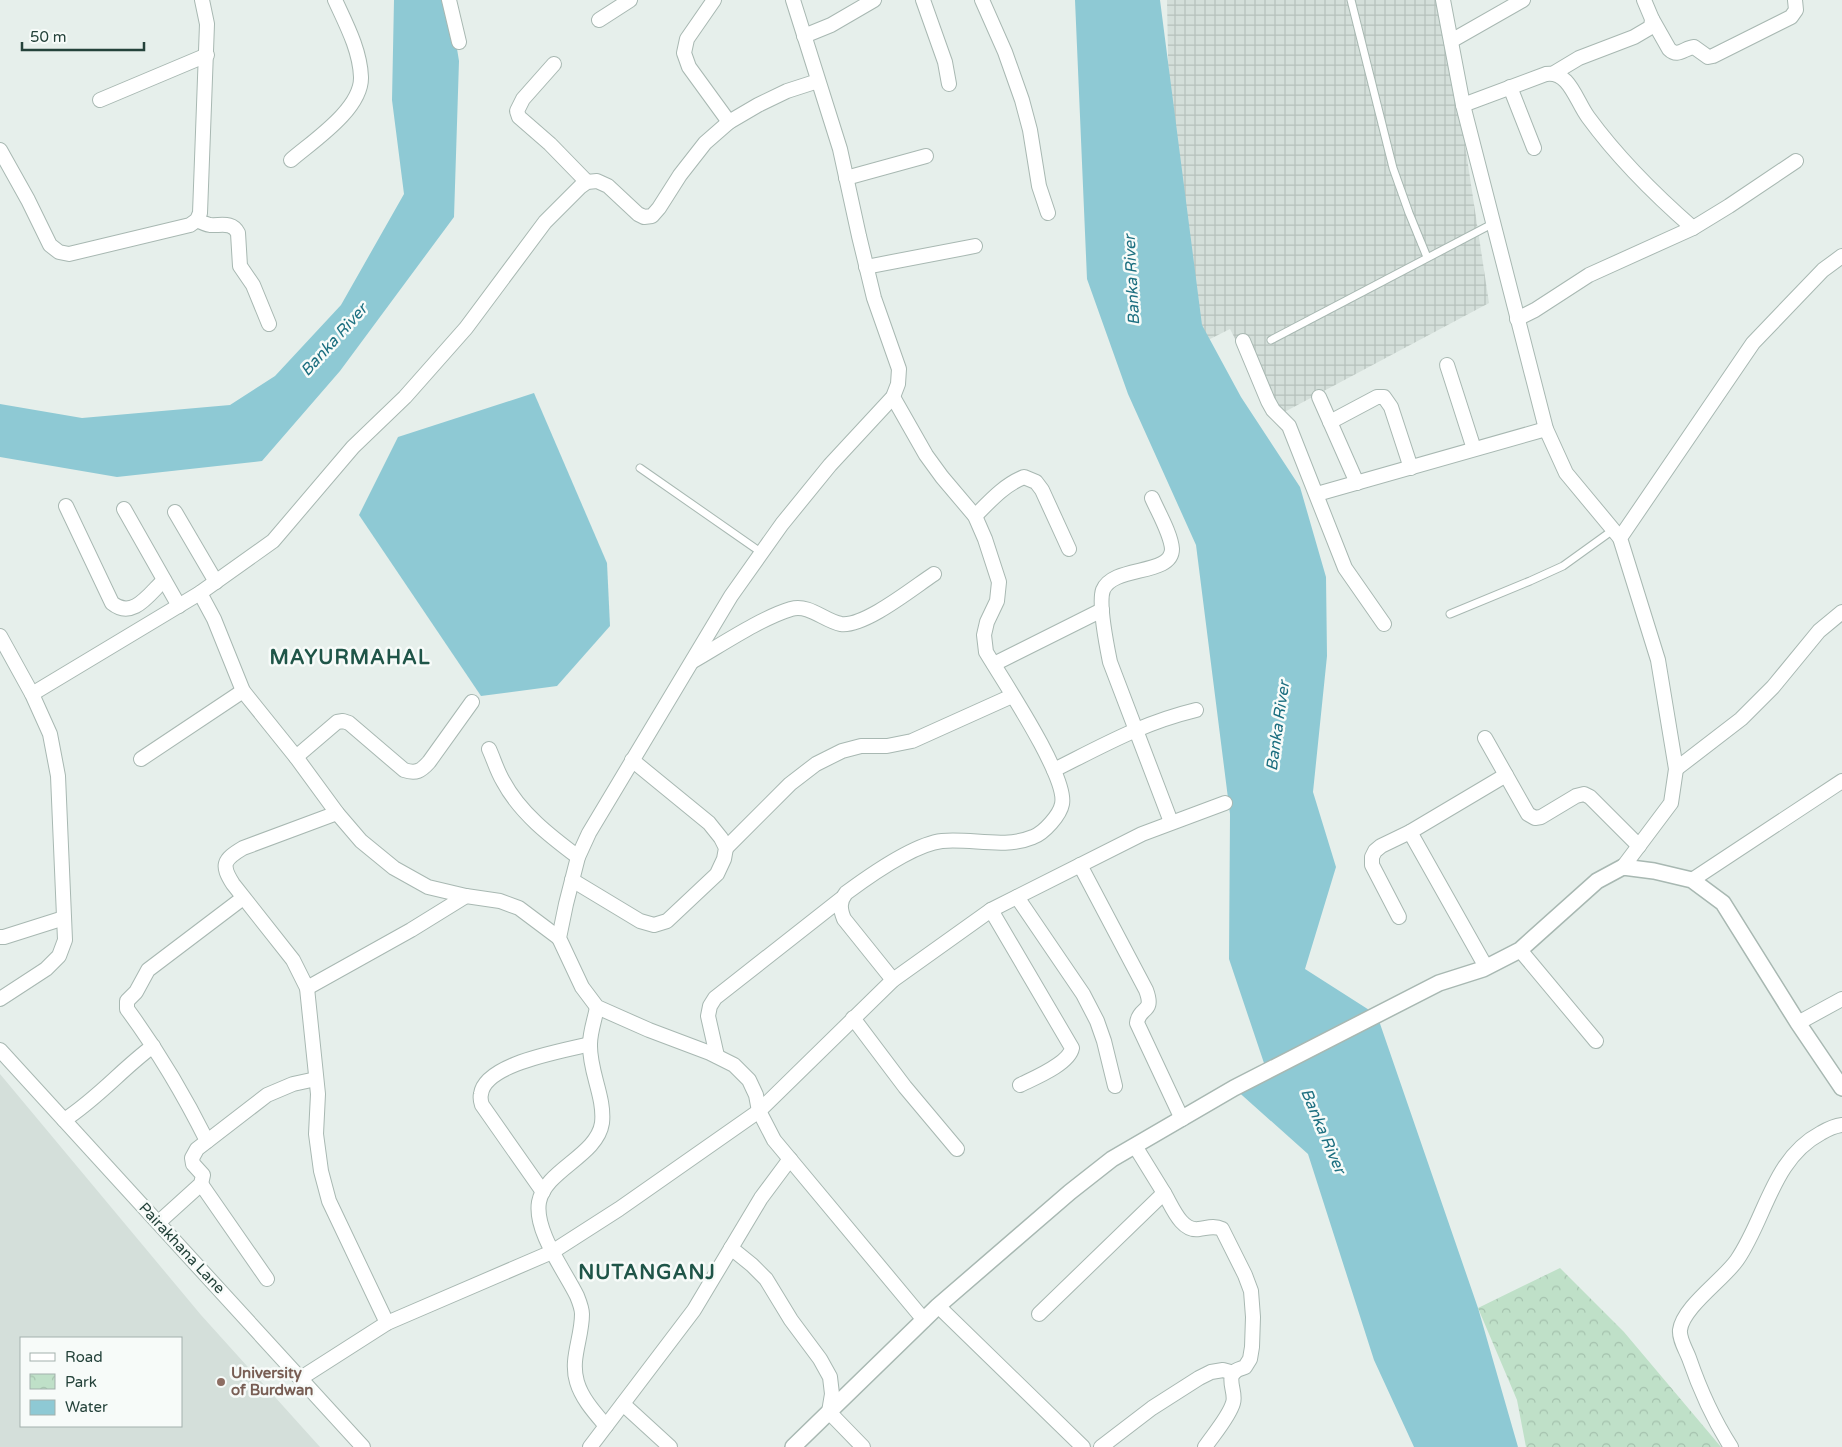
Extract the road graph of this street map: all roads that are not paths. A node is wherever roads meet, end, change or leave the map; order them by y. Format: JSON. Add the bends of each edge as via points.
{"nodes":[{"id":1,"x":202,"y":0,"type":"edge"},
{"id":2,"x":335,"y":0,"type":"edge"},
{"id":3,"x":449,"y":0,"type":"edge"},
{"id":4,"x":630,"y":0,"type":"edge"},
{"id":5,"x":714,"y":0,"type":"edge"},
{"id":6,"x":793,"y":0,"type":"edge"},
{"id":7,"x":874,"y":0,"type":"edge"},
{"id":8,"x":923,"y":0,"type":"edge"},
{"id":9,"x":982,"y":0,"type":"edge"},
{"id":10,"x":1351,"y":0,"type":"edge"},
{"id":11,"x":1443,"y":0,"type":"edge"},
{"id":12,"x":1523,"y":0,"type":"edge"},
{"id":13,"x":1644,"y":0,"type":"edge"},
{"id":14,"x":1795,"y":0,"type":"edge"},
{"id":15,"x":600,"y":20,"type":"dead end"},
{"id":16,"x":1652,"y":20,"type":"junction"},
{"id":17,"x":804,"y":36,"type":"junction"},
{"id":18,"x":1451,"y":41,"type":"junction"},
{"id":19,"x":459,"y":42,"type":"dead end"},
{"id":20,"x":207,"y":55,"type":"junction"},
{"id":21,"x":554,"y":64,"type":"dead end"},
{"id":22,"x":1554,"y":73,"type":"junction"},
{"id":23,"x":818,"y":81,"type":"junction"},
{"id":24,"x":949,"y":84,"type":"dead end"},
{"id":25,"x":1510,"y":87,"type":"junction"},
{"id":26,"x":100,"y":100,"type":"dead end"},
{"id":27,"x":1463,"y":105,"type":"junction"},
{"id":28,"x":729,"y":122,"type":"junction"},
{"id":29,"x":1534,"y":148,"type":"dead end"},
{"id":30,"x":0,"y":150,"type":"edge"},
{"id":31,"x":926,"y":156,"type":"dead end"},
{"id":32,"x":291,"y":160,"type":"dead end"},
{"id":33,"x":1796,"y":161,"type":"dead end"},
{"id":34,"x":846,"y":178,"type":"junction"},
{"id":35,"x":587,"y":182,"type":"junction"},
{"id":36,"x":1048,"y":213,"type":"dead end"},
{"id":37,"x":197,"y":220,"type":"junction"},
{"id":38,"x":1492,"y":224,"type":"junction"},
{"id":39,"x":1692,"y":228,"type":"junction"},
{"id":40,"x":974,"y":246,"type":"dead end"},
{"id":41,"x":1842,"y":256,"type":"edge"},
{"id":42,"x":1427,"y":257,"type":"junction"},
{"id":43,"x":866,"y":267,"type":"junction"},
{"id":44,"x":1517,"y":319,"type":"junction"},
{"id":45,"x":269,"y":324,"type":"dead end"},
{"id":46,"x":1271,"y":340,"type":"dead end"},
{"id":47,"x":1243,"y":341,"type":"dead end"},
{"id":48,"x":1447,"y":365,"type":"dead end"},
{"id":49,"x":893,"y":397,"type":"junction"},
{"id":50,"x":1319,"y":397,"type":"dead end"},
{"id":51,"x":1330,"y":422,"type":"junction"},
{"id":52,"x":1546,"y":429,"type":"junction"},
{"id":53,"x":1474,"y":449,"type":"junction"},
{"id":54,"x":640,"y":468,"type":"dead end"},
{"id":55,"x":1411,"y":468,"type":"junction"},
{"id":56,"x":1358,"y":483,"type":"junction"},
{"id":57,"x":1317,"y":494,"type":"junction"},
{"id":58,"x":1152,"y":498,"type":"dead end"},
{"id":59,"x":66,"y":506,"type":"dead end"},
{"id":60,"x":124,"y":509,"type":"dead end"},
{"id":61,"x":176,"y":512,"type":"dead end"},
{"id":62,"x":975,"y":516,"type":"junction"},
{"id":63,"x":1616,"y":534,"type":"junction"},
{"id":64,"x":1070,"y":549,"type":"dead end"},
{"id":65,"x":762,"y":553,"type":"junction"},
{"id":66,"x":934,"y":574,"type":"dead end"},
{"id":67,"x":164,"y":580,"type":"junction"},
{"id":68,"x":216,"y":582,"type":"junction"},
{"id":69,"x":200,"y":594,"type":"junction"},
{"id":70,"x":179,"y":606,"type":"junction"},
{"id":71,"x":1102,"y":610,"type":"junction"},
{"id":72,"x":1842,"y":612,"type":"edge"},
{"id":73,"x":1450,"y":614,"type":"dead end"},
{"id":74,"x":1384,"y":624,"type":"dead end"},
{"id":75,"x":0,"y":636,"type":"edge"},
{"id":76,"x":692,"y":661,"type":"junction"},
{"id":77,"x":994,"y":664,"type":"junction"},
{"id":78,"x":244,"y":691,"type":"junction"},
{"id":79,"x":32,"y":694,"type":"junction"},
{"id":80,"x":1012,"y":696,"type":"junction"},
{"id":81,"x":472,"y":702,"type":"dead end"},
{"id":82,"x":1196,"y":710,"type":"dead end"},
{"id":83,"x":1136,"y":729,"type":"junction"},
{"id":84,"x":1485,"y":738,"type":"dead end"},
{"id":85,"x":489,"y":749,"type":"dead end"},
{"id":86,"x":296,"y":757,"type":"junction"},
{"id":87,"x":141,"y":759,"type":"dead end"},
{"id":88,"x":632,"y":760,"type":"junction"},
{"id":89,"x":1676,"y":769,"type":"junction"},
{"id":90,"x":1054,"y":770,"type":"junction"},
{"id":91,"x":1506,"y":775,"type":"junction"},
{"id":92,"x":1842,"y":781,"type":"edge"},
{"id":93,"x":1225,"y":803,"type":"dead end"},
{"id":94,"x":336,"y":813,"type":"junction"},
{"id":95,"x":1171,"y":822,"type":"junction"},
{"id":96,"x":1410,"y":832,"type":"junction"},
{"id":97,"x":1639,"y":846,"type":"junction"},
{"id":98,"x":726,"y":848,"type":"junction"},
{"id":99,"x":578,"y":856,"type":"junction"},
{"id":100,"x":1080,"y":864,"type":"junction"},
{"id":101,"x":1623,"y":867,"type":"junction"},
{"id":102,"x":572,"y":880,"type":"junction"},
{"id":103,"x":1692,"y":880,"type":"junction"},
{"id":104,"x":466,"y":896,"type":"junction"},
{"id":105,"x":1017,"y":897,"type":"junction"},
{"id":106,"x":243,"y":898,"type":"junction"},
{"id":107,"x":841,"y":899,"type":"junction"},
{"id":108,"x":991,"y":910,"type":"junction"},
{"id":109,"x":1399,"y":917,"type":"dead end"},
{"id":110,"x":64,"y":918,"type":"junction"},
{"id":111,"x":0,"y":937,"type":"edge"},
{"id":112,"x":559,"y":938,"type":"junction"},
{"id":113,"x":1520,"y":950,"type":"junction"},
{"id":114,"x":1486,"y":967,"type":"junction"},
{"id":115,"x":893,"y":980,"type":"junction"},
{"id":116,"x":307,"y":988,"type":"junction"},
{"id":117,"x":0,"y":999,"type":"edge"},
{"id":118,"x":1842,"y":999,"type":"edge"},
{"id":119,"x":597,"y":1007,"type":"junction"},
{"id":120,"x":853,"y":1018,"type":"junction"},
{"id":121,"x":1798,"y":1023,"type":"junction"},
{"id":122,"x":1596,"y":1041,"type":"dead end"},
{"id":123,"x":590,"y":1044,"type":"junction"},
{"id":124,"x":153,"y":1046,"type":"junction"},
{"id":125,"x":0,"y":1050,"type":"edge"},
{"id":126,"x":717,"y":1056,"type":"junction"},
{"id":127,"x":1837,"y":1072,"type":"edge"},
{"id":128,"x":316,"y":1079,"type":"junction"},
{"id":129,"x":1020,"y":1085,"type":"dead end"},
{"id":130,"x":1115,"y":1086,"type":"dead end"},
{"id":131,"x":1842,"y":1088,"type":"edge"},
{"id":132,"x":759,"y":1111,"type":"junction"},
{"id":133,"x":1182,"y":1119,"type":"junction"},
{"id":134,"x":64,"y":1120,"type":"junction"},
{"id":135,"x":1842,"y":1125,"type":"edge"},
{"id":136,"x":207,"y":1142,"type":"junction"},
{"id":137,"x":1135,"y":1146,"type":"junction"},
{"id":138,"x":957,"y":1150,"type":"dead end"},
{"id":139,"x":790,"y":1159,"type":"junction"},
{"id":140,"x":201,"y":1184,"type":"junction"},
{"id":141,"x":543,"y":1192,"type":"junction"},
{"id":142,"x":1164,"y":1193,"type":"junction"},
{"id":143,"x":159,"y":1222,"type":"junction"},
{"id":144,"x":731,"y":1248,"type":"junction"},
{"id":145,"x":552,"y":1252,"type":"junction"},
{"id":146,"x":267,"y":1279,"type":"dead end"},
{"id":147,"x":938,"y":1306,"type":"junction"},
{"id":148,"x":1039,"y":1314,"type":"dead end"},
{"id":149,"x":924,"y":1320,"type":"junction"},
{"id":150,"x":387,"y":1323,"type":"junction"},
{"id":151,"x":1234,"y":1373,"type":"junction"},
{"id":152,"x":301,"y":1378,"type":"junction"},
{"id":153,"x":623,"y":1404,"type":"junction"},
{"id":154,"x":829,"y":1412,"type":"junction"},
{"id":155,"x":606,"y":1426,"type":"junction"},
{"id":156,"x":363,"y":1447,"type":"edge"},
{"id":157,"x":590,"y":1447,"type":"edge"},
{"id":158,"x":670,"y":1447,"type":"edge"},
{"id":159,"x":793,"y":1447,"type":"edge"},
{"id":160,"x":863,"y":1447,"type":"edge"},
{"id":161,"x":1083,"y":1447,"type":"edge"},
{"id":162,"x":1101,"y":1447,"type":"edge"},
{"id":163,"x":1205,"y":1447,"type":"edge"},
{"id":164,"x":1731,"y":1447,"type":"edge"}],
"edges":[{"from":1,"to":20,"type":"street","via":[[207,24]]},
{"from":2,"to":32,"type":"street","via":[[358,60],[361,78],[358,94],[336,122]]},
{"from":3,"to":19,"type":"street"},
{"from":4,"to":15,"type":"street"},
{"from":5,"to":28,"type":"street","via":[[687,39],[684,52],[689,67]]},
{"from":6,"to":17,"type":"street"},
{"from":7,"to":17,"type":"street","via":[[831,25]]},
{"from":8,"to":24,"type":"street"},
{"from":9,"to":36,"type":"street","via":[[1022,100],[1039,186]]},
{"from":10,"to":42,"type":"lane","via":[[1393,168]]},
{"from":11,"to":18,"type":"street"},
{"from":12,"to":18,"type":"street"},
{"from":13,"to":16,"type":"street"},
{"from":14,"to":16,"type":"street","via":[[1796,10],[1791,17],[1708,57],[1694,47],[1678,54],[1672,53]]},
{"from":16,"to":22,"type":"street","via":[[1643,33],[1579,58]]},
{"from":17,"to":23,"type":"street"},
{"from":18,"to":27,"type":"street"},
{"from":20,"to":26,"type":"street"},
{"from":20,"to":37,"type":"street","via":[[200,213]]},
{"from":21,"to":35,"type":"street","via":[[523,99],[517,111],[519,117]]},
{"from":22,"to":25,"type":"street"},
{"from":22,"to":39,"type":"street","via":[[1562,76],[1587,116],[1625,163]]},
{"from":23,"to":28,"type":"street","via":[[787,91]]},
{"from":23,"to":34,"type":"street"},
{"from":25,"to":27,"type":"street"},
{"from":25,"to":29,"type":"street"},
{"from":27,"to":38,"type":"street"},
{"from":28,"to":35,"type":"street","via":[[705,143],[652,216],[638,214],[608,186],[597,181]]},
{"from":30,"to":37,"type":"street","via":[[50,245],[59,252],[69,254],[190,225]]},
{"from":31,"to":34,"type":"street"},
{"from":33,"to":39,"type":"street"},
{"from":34,"to":43,"type":"street"},
{"from":35,"to":68,"type":"street","via":[[545,222],[466,328],[405,397],[353,447],[273,541]]},
{"from":37,"to":45,"type":"street","via":[[235,228],[240,266],[253,285]]},
{"from":38,"to":42,"type":"lane"},
{"from":38,"to":44,"type":"street"},
{"from":39,"to":44,"type":"street","via":[[1589,275]]},
{"from":40,"to":43,"type":"street"},
{"from":41,"to":63,"type":"street","via":[[1823,270],[1753,343]]},
{"from":42,"to":46,"type":"lane"},
{"from":43,"to":49,"type":"street","via":[[899,369]]},
{"from":44,"to":52,"type":"street"},
{"from":47,"to":57,"type":"street","via":[[1273,410],[1289,426]]},
{"from":48,"to":53,"type":"street"},
{"from":49,"to":62,"type":"street","via":[[936,470]]},
{"from":49,"to":65,"type":"street","via":[[830,465]]},
{"from":50,"to":51,"type":"street"},
{"from":51,"to":55,"type":"street","via":[[1377,397],[1384,397],[1391,407]]},
{"from":51,"to":56,"type":"street"},
{"from":52,"to":53,"type":"street"},
{"from":52,"to":63,"type":"street","via":[[1566,473]]},
{"from":53,"to":55,"type":"street"},
{"from":54,"to":65,"type":"lane"},
{"from":55,"to":56,"type":"street"},
{"from":56,"to":57,"type":"street"},
{"from":57,"to":74,"type":"street","via":[[1345,568]]},
{"from":58,"to":71,"type":"street","via":[[1170,540],[1172,550],[1169,558],[1161,564],[1109,581],[1103,590]]},
{"from":59,"to":67,"type":"street","via":[[112,603],[128,610],[135,607]]},
{"from":60,"to":67,"type":"street"},
{"from":61,"to":68,"type":"street"},
{"from":62,"to":64,"type":"street","via":[[996,494],[1024,477],[1036,482],[1042,490]]},
{"from":62,"to":77,"type":"street","via":[[999,582],[997,601],[984,635],[986,652]]},
{"from":63,"to":73,"type":"lane","via":[[1563,566]]},
{"from":63,"to":89,"type":"street","via":[[1658,660]]},
{"from":65,"to":76,"type":"street","via":[[731,596]]},
{"from":66,"to":76,"type":"street","via":[[857,622],[841,624],[808,609],[792,608]]},
{"from":67,"to":70,"type":"street"},
{"from":68,"to":69,"type":"street"},
{"from":69,"to":70,"type":"street"},
{"from":69,"to":78,"type":"street"},
{"from":70,"to":79,"type":"street"},
{"from":71,"to":77,"type":"street"},
{"from":71,"to":83,"type":"street","via":[[1110,662]]},
{"from":72,"to":89,"type":"street","via":[[1819,631],[1773,688]]},
{"from":75,"to":79,"type":"street"},
{"from":76,"to":88,"type":"street"},
{"from":77,"to":80,"type":"street"},
{"from":78,"to":86,"type":"street"},
{"from":78,"to":87,"type":"street"},
{"from":79,"to":110,"type":"street","via":[[50,734],[58,776]]},
{"from":80,"to":90,"type":"street"},
{"from":80,"to":98,"type":"street","via":[[912,741],[887,746],[861,746],[816,764],[790,784]]},
{"from":81,"to":86,"type":"street","via":[[429,762],[414,773],[404,770],[355,727],[343,721],[337,722]]},
{"from":82,"to":83,"type":"street"},
{"from":83,"to":90,"type":"street"},
{"from":83,"to":95,"type":"street"},
{"from":84,"to":91,"type":"street"},
{"from":85,"to":99,"type":"street","via":[[511,795],[535,822]]},
{"from":86,"to":94,"type":"street"},
{"from":88,"to":98,"type":"street","via":[[709,823]]},
{"from":88,"to":99,"type":"street"},
{"from":89,"to":97,"type":"street","via":[[1671,803]]},
{"from":90,"to":107,"type":"street","via":[[1060,784],[1062,803],[1052,823],[1034,837],[1014,842],[942,841],[912,851],[855,886]]},
{"from":91,"to":96,"type":"street"},
{"from":91,"to":97,"type":"street","via":[[1523,807],[1535,818],[1584,794]]},
{"from":92,"to":103,"type":"street"},
{"from":93,"to":95,"type":"street"},
{"from":94,"to":104,"type":"street","via":[[361,841],[394,868],[428,887]]},
{"from":94,"to":106,"type":"street","via":[[243,848],[230,856],[225,862],[225,872]]},
{"from":95,"to":100,"type":"street"},
{"from":96,"to":109,"type":"street","via":[[1381,846],[1372,857],[1372,865]]},
{"from":96,"to":114,"type":"street"},
{"from":97,"to":101,"type":"street"},
{"from":98,"to":102,"type":"street","via":[[717,874],[667,921],[654,926]]},
{"from":99,"to":102,"type":"street"},
{"from":100,"to":105,"type":"street"},
{"from":100,"to":133,"type":"street","via":[[1146,990],[1149,1005],[1137,1023]]},
{"from":101,"to":103,"type":"street"},
{"from":101,"to":113,"type":"street","via":[[1597,881]]},
{"from":102,"to":112,"type":"street"},
{"from":103,"to":121,"type":"street","via":[[1723,903]]},
{"from":104,"to":112,"type":"street","via":[[500,901],[519,908]]},
{"from":104,"to":116,"type":"street"},
{"from":105,"to":108,"type":"street"},
{"from":105,"to":130,"type":"street","via":[[1083,994],[1104,1041]]},
{"from":106,"to":116,"type":"street","via":[[293,960]]},
{"from":106,"to":124,"type":"street","via":[[148,970],[127,1001],[127,1009]]},
{"from":107,"to":115,"type":"street","via":[[844,919]]},
{"from":107,"to":126,"type":"street","via":[[715,998],[708,1016]]},
{"from":108,"to":115,"type":"street"},
{"from":108,"to":129,"type":"street","via":[[1072,1048],[1063,1062]]},
{"from":110,"to":111,"type":"street"},
{"from":110,"to":117,"type":"street","via":[[65,940],[59,956],[46,969]]},
{"from":112,"to":119,"type":"street","via":[[582,987]]},
{"from":113,"to":114,"type":"street"},
{"from":113,"to":122,"type":"street"},
{"from":114,"to":133,"type":"street","via":[[1438,984],[1234,1088]]},
{"from":115,"to":120,"type":"street"},
{"from":116,"to":128,"type":"street"},
{"from":118,"to":121,"type":"street"},
{"from":119,"to":123,"type":"street"},
{"from":119,"to":126,"type":"street"},
{"from":120,"to":132,"type":"street"},
{"from":120,"to":138,"type":"street"},
{"from":121,"to":127,"type":"street"},
{"from":123,"to":141,"type":"street","via":[[601,1110],[599,1134]]},
{"from":123,"to":141,"type":"street","via":[[503,1069],[482,1088],[482,1105]]},
{"from":124,"to":134,"type":"street","via":[[133,1060],[84,1107]]},
{"from":124,"to":136,"type":"street","via":[[189,1104]]},
{"from":125,"to":134,"type":"street","name":"Pairakhana Lane"},
{"from":126,"to":132,"type":"street","via":[[734,1065],[749,1080]]},
{"from":127,"to":131,"type":"street"},
{"from":128,"to":136,"type":"street","via":[[293,1084],[268,1095]]},
{"from":128,"to":150,"type":"street","via":[[316,1134],[329,1201]]},
{"from":132,"to":139,"type":"street","via":[[774,1140]]},
{"from":132,"to":145,"type":"street"},
{"from":133,"to":137,"type":"street"},
{"from":134,"to":143,"type":"street","name":"Pairakhana Lane"},
{"from":135,"to":164,"type":"street","via":[[1810,1139],[1785,1166],[1736,1261],[1689,1310],[1683,1321],[1680,1331],[1683,1344],[1701,1391]]},
{"from":136,"to":140,"type":"street","via":[[192,1158],[203,1175]]},
{"from":137,"to":142,"type":"street"},
{"from":137,"to":147,"type":"street","via":[[1112,1159],[1070,1192]]},
{"from":139,"to":144,"type":"street","via":[[761,1198]]},
{"from":139,"to":149,"type":"street"},
{"from":140,"to":143,"type":"street"},
{"from":140,"to":146,"type":"street"},
{"from":141,"to":145,"type":"street","via":[[539,1217]]},
{"from":142,"to":148,"type":"street"},
{"from":142,"to":151,"type":"street","via":[[1186,1227],[1194,1230],[1216,1226],[1222,1229],[1245,1275],[1251,1291],[1253,1317],[1250,1359],[1245,1367]]},
{"from":143,"to":152,"type":"street","name":"Pairakhana Lane"},
{"from":144,"to":153,"type":"street","via":[[694,1310]]},
{"from":144,"to":154,"type":"street","via":[[766,1279],[820,1359],[830,1377]]},
{"from":145,"to":150,"type":"street"},
{"from":145,"to":155,"type":"street","via":[[577,1296],[582,1313],[574,1367],[577,1382],[586,1402]]},
{"from":147,"to":149,"type":"street"},
{"from":147,"to":161,"type":"street"},
{"from":149,"to":154,"type":"street"},
{"from":150,"to":152,"type":"street"},
{"from":151,"to":162,"type":"street","via":[[1223,1370],[1199,1378],[1152,1408]]},
{"from":151,"to":163,"type":"street","via":[[1231,1377],[1233,1403]]},
{"from":152,"to":156,"type":"street","name":"Pairakhana Lane"},
{"from":153,"to":155,"type":"street"},
{"from":153,"to":158,"type":"street"},
{"from":154,"to":159,"type":"street"},
{"from":154,"to":160,"type":"street"},
{"from":155,"to":157,"type":"street"}]}
